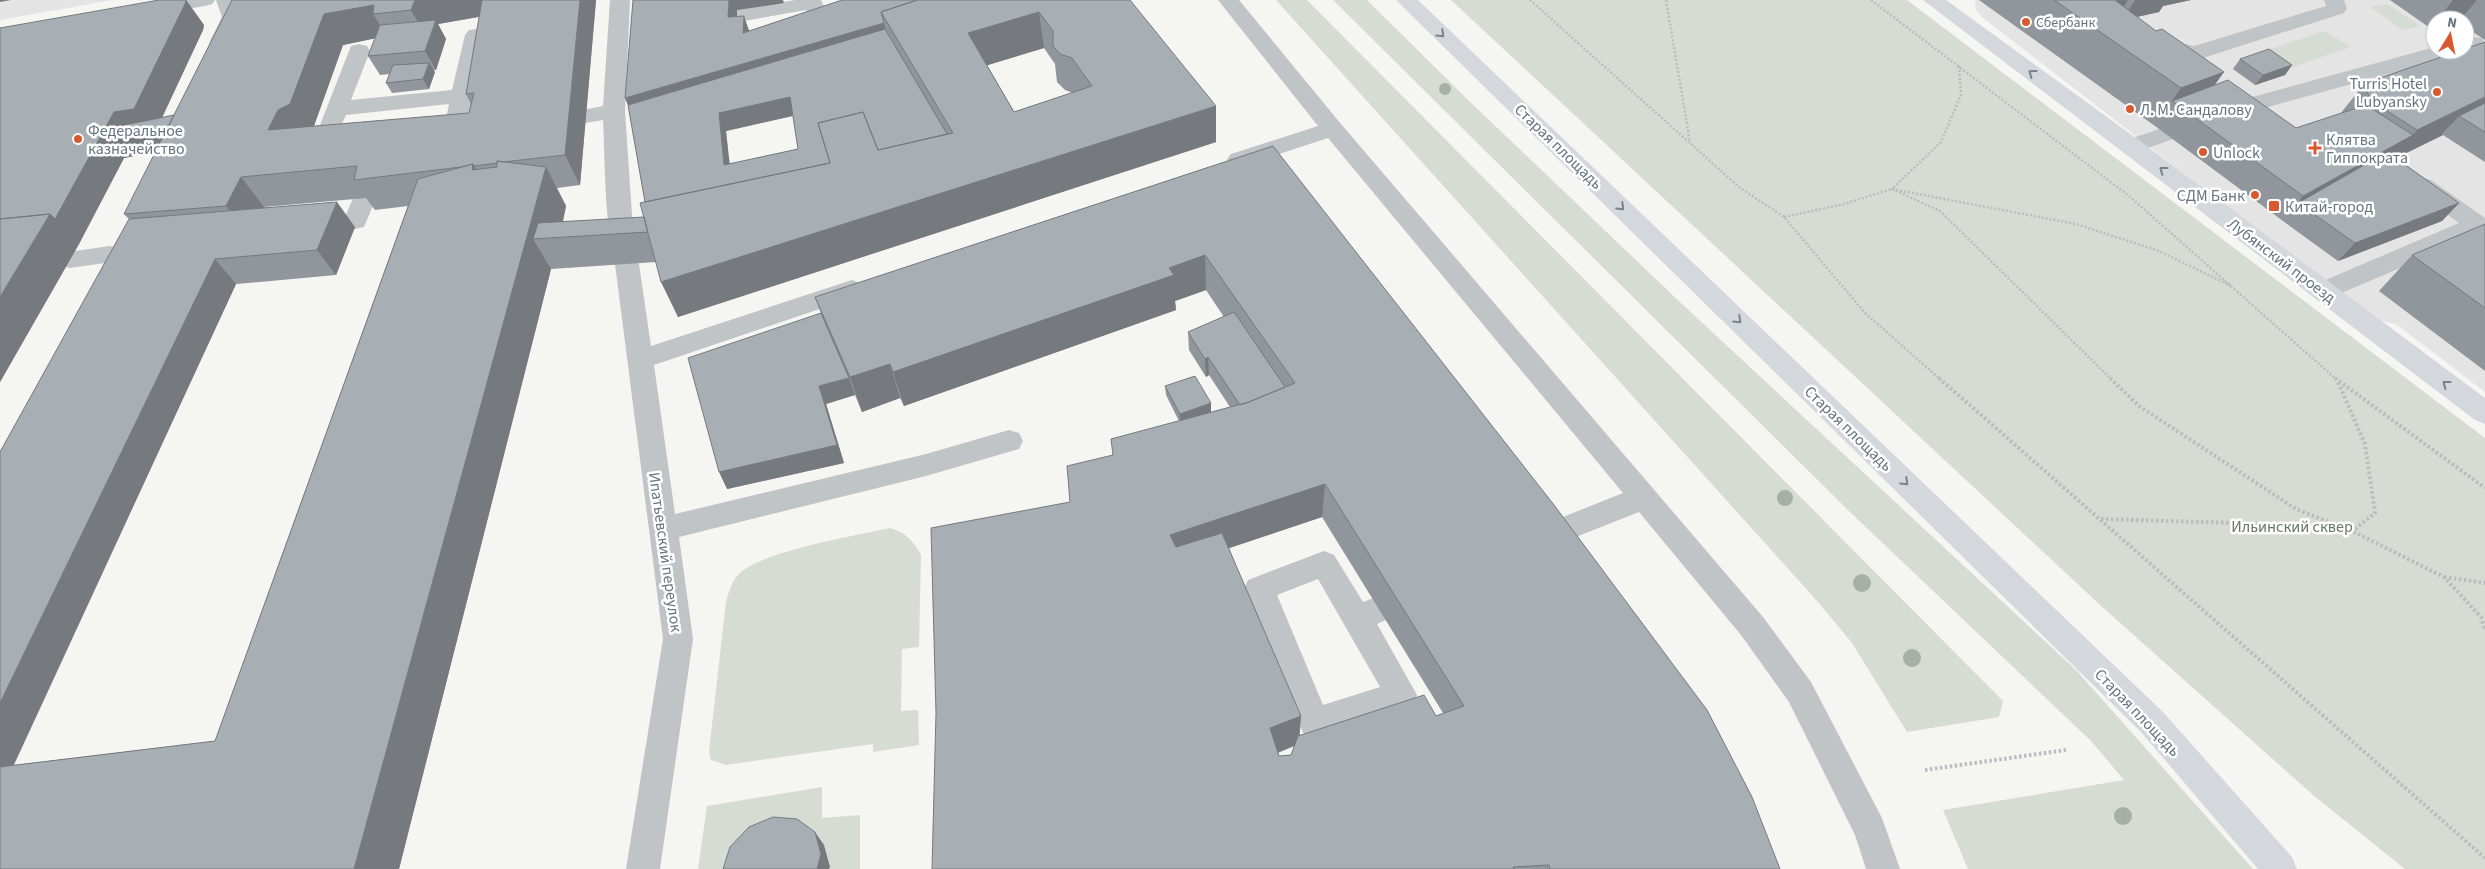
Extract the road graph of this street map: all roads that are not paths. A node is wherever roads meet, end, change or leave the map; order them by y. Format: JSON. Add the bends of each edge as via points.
{"nodes":[{"id":1,"x":205,"y":0,"type":"edge"},
{"id":2,"x":226,"y":0,"type":"edge"},
{"id":3,"x":620,"y":0,"type":"edge"},
{"id":4,"x":881,"y":0,"type":"edge"},
{"id":5,"x":1228,"y":0,"type":"edge"},
{"id":6,"x":1406,"y":0,"type":"edge"},
{"id":7,"x":1933,"y":0,"type":"edge"},
{"id":8,"x":2334,"y":0,"type":"edge"},
{"id":9,"x":812,"y":2,"type":"edge"},
{"id":10,"x":128,"y":13,"type":"edge"},
{"id":11,"x":738,"y":16,"type":"edge"},
{"id":12,"x":476,"y":35,"type":"edge"},
{"id":13,"x":2140,"y":40,"type":"edge"},
{"id":14,"x":359,"y":51,"type":"dead end"},
{"id":15,"x":214,"y":56,"type":"edge"},
{"id":16,"x":2425,"y":57,"type":"edge"},
{"id":17,"x":462,"y":96,"type":"junction"},
{"id":18,"x":336,"y":110,"type":"junction"},
{"id":19,"x":614,"y":111,"type":"junction"},
{"id":20,"x":2220,"y":113,"type":"edge"},
{"id":21,"x":586,"y":116,"type":"dead end"},
{"id":22,"x":1333,"y":129,"type":"junction"},
{"id":23,"x":2165,"y":134,"type":"dead end"},
{"id":24,"x":452,"y":137,"type":"edge"},
{"id":25,"x":324,"y":142,"type":"edge"},
{"id":26,"x":2132,"y":146,"type":"junction"},
{"id":27,"x":1220,"y":166,"type":"edge"},
{"id":28,"x":2404,"y":173,"type":"edge"},
{"id":29,"x":364,"y":198,"type":"edge"},
{"id":30,"x":355,"y":222,"type":"dead end"},
{"id":31,"x":2482,"y":224,"type":"edge"},
{"id":32,"x":70,"y":259,"type":"dead end"},
{"id":33,"x":95,"y":281,"type":"edge"},
{"id":34,"x":874,"y":281,"type":"edge"},
{"id":35,"x":2323,"y":290,"type":"junction"},
{"id":36,"x":640,"y":360,"type":"junction"},
{"id":37,"x":2485,"y":413,"type":"edge"},
{"id":38,"x":1009,"y":441,"type":"dead end"},
{"id":39,"x":1644,"y":497,"type":"junction"},
{"id":40,"x":663,"y":529,"type":"junction"},
{"id":41,"x":1543,"y":538,"type":"edge"},
{"id":42,"x":1368,"y":614,"type":"joint"},
{"id":43,"x":643,"y":869,"type":"edge"},
{"id":44,"x":1883,"y":869,"type":"edge"},
{"id":45,"x":2280,"y":869,"type":"edge"}],
"edges":[{"from":1,"to":10,"type":"street"},
{"from":2,"to":15,"type":"street","via":[[232,17]]},
{"from":3,"to":19,"type":"street","name":"Ипатьевский переулок","via":[[626,34]]},
{"from":4,"to":9,"type":"street","via":[[822,21]]},
{"from":5,"to":22,"type":"street"},
{"from":6,"to":45,"type":"main road","name":"Старая площадь","one_way":true,"via":[[2145,715]]},
{"from":26,"to":7,"type":"main road","name":"Лубянский проезд","one_way":true},
{"from":8,"to":13,"type":"street","via":[[2337,9],[2195,54]]},
{"from":9,"to":11,"type":"street"},
{"from":12,"to":17,"type":"street"},
{"from":14,"to":18,"type":"street"},
{"from":16,"to":20,"type":"street"},
{"from":17,"to":18,"type":"street"},
{"from":17,"to":24,"type":"street"},
{"from":18,"to":25,"type":"street"},
{"from":19,"to":21,"type":"street"},
{"from":19,"to":36,"type":"street","name":"Ипатьевский переулок","via":[[620,215]]},
{"from":22,"to":27,"type":"street"},
{"from":22,"to":39,"type":"street"},
{"from":23,"to":26,"type":"street"},
{"from":35,"to":26,"type":"main road","name":"Лубянский проезд","one_way":true},
{"from":28,"to":31,"type":"street"},
{"from":29,"to":30,"type":"street"},
{"from":31,"to":35,"type":"street"},
{"from":32,"to":33,"type":"street","via":[[114,247]]},
{"from":34,"to":36,"type":"street"},
{"from":37,"to":35,"type":"main road","name":"Лубянский проезд","one_way":true},
{"from":36,"to":40,"type":"street","name":"Ипатьевский переулок"},
{"from":38,"to":40,"type":"street","via":[[926,465]]},
{"from":39,"to":41,"type":"street"},
{"from":39,"to":44,"type":"street","via":[[1752,626],[1800,692],[1870,830]]},
{"from":40,"to":43,"type":"street","name":"Ипатьевский переулок","via":[[678,639]]},
{"from":42,"to":42,"type":"street","via":[[1401,695],[1314,723],[1259,589],[1324,564]]}]}
